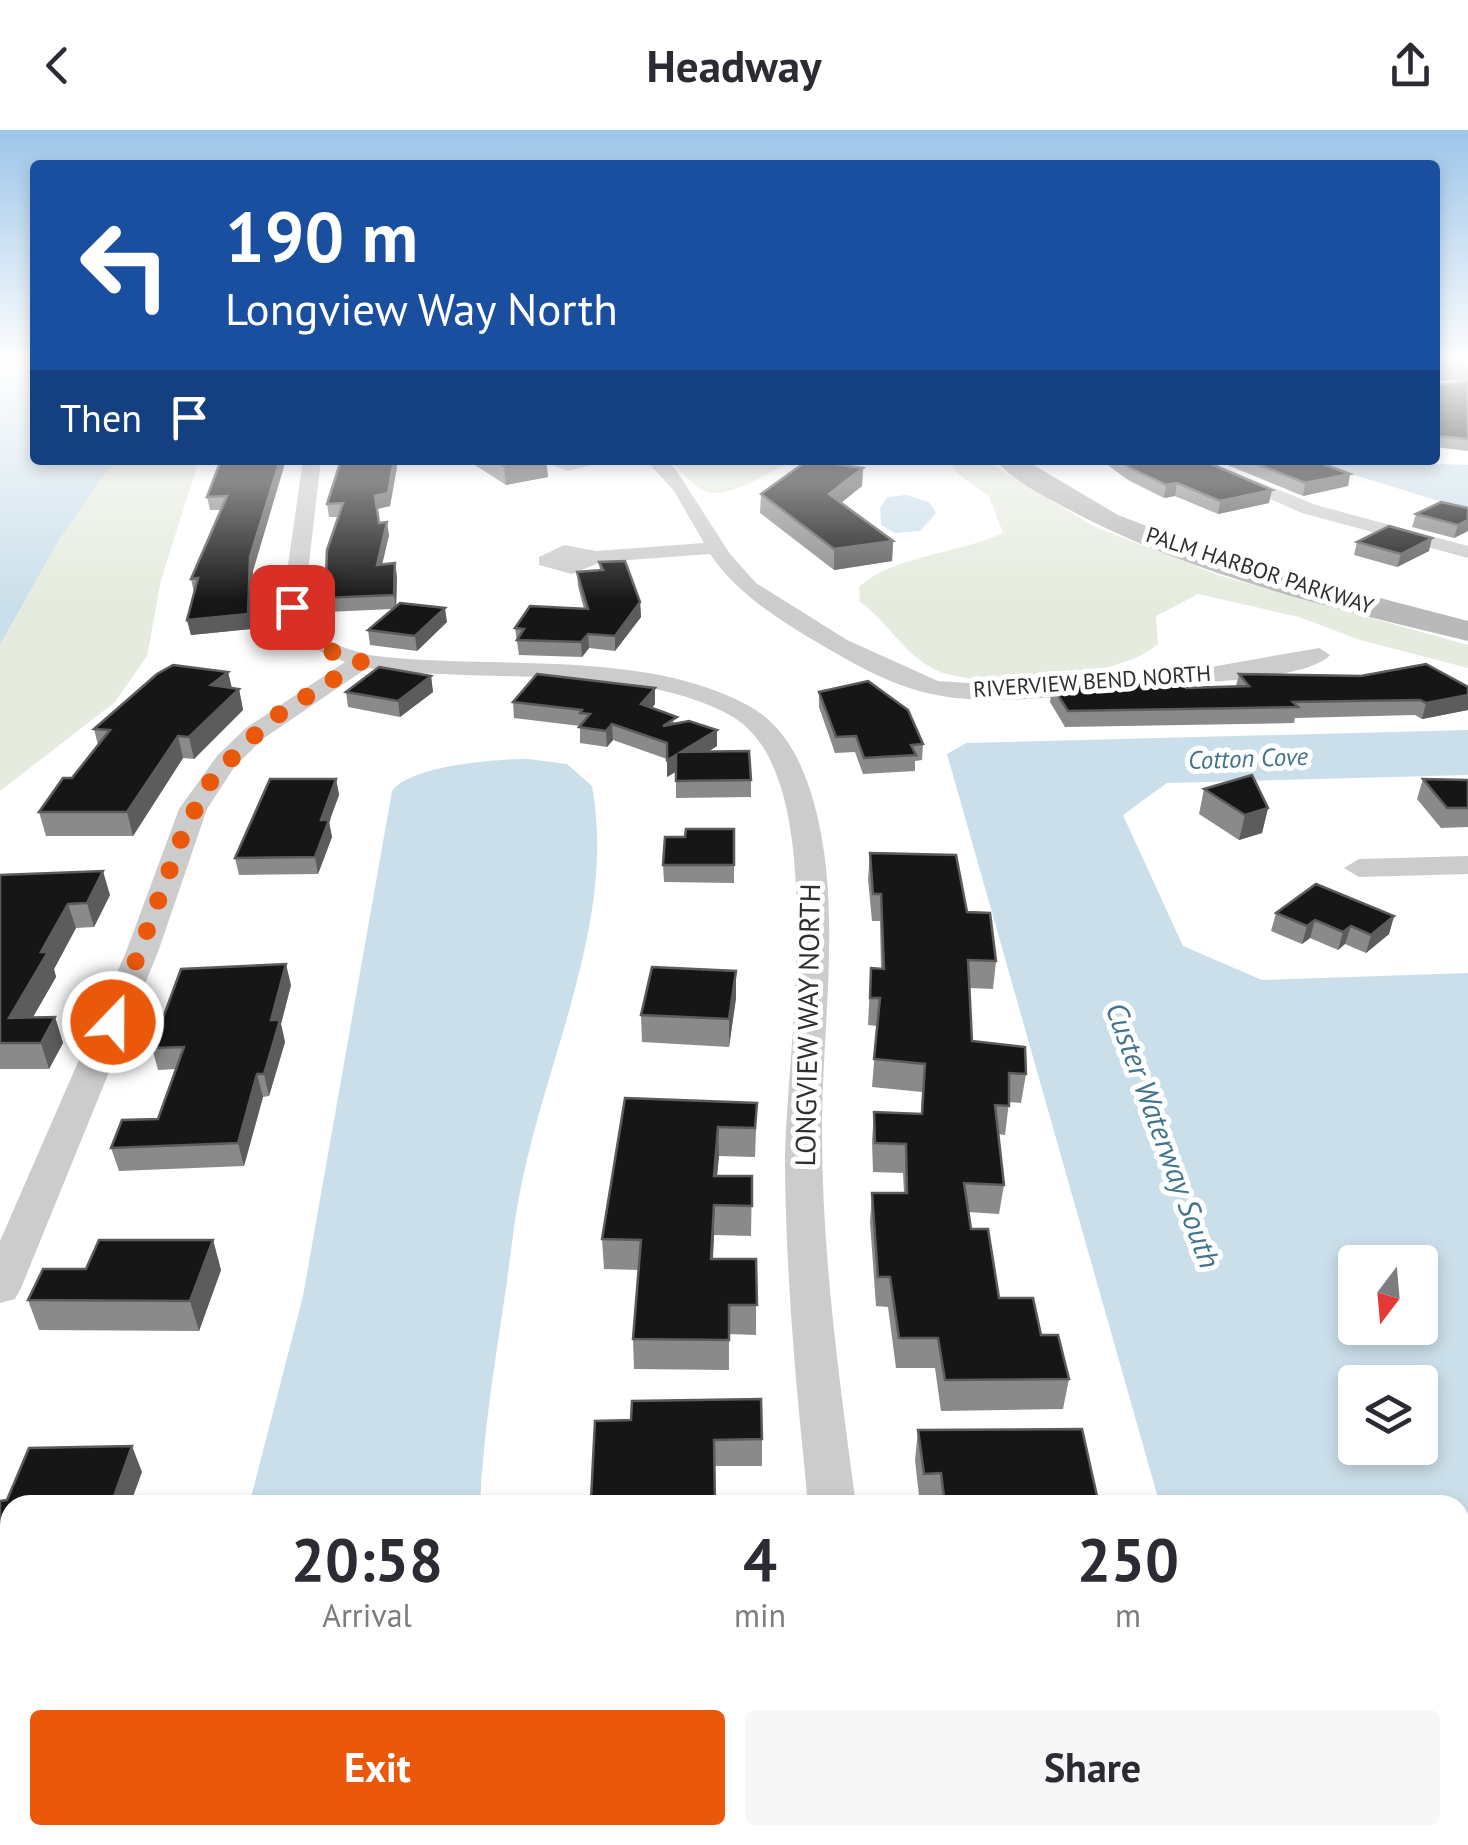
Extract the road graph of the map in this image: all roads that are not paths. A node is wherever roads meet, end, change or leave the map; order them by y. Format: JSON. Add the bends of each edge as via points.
{"nodes":[{"id":1,"x":311,"y":465,"type":"edge"},
{"id":2,"x":660,"y":465,"type":"edge"},
{"id":3,"x":1016,"y":465,"type":"edge"},
{"id":4,"x":1202,"y":465,"type":"edge"},
{"id":5,"x":714,"y":548,"type":"junction"},
{"id":6,"x":1468,"y":552,"type":"edge"},
{"id":7,"x":593,"y":556,"type":"dead end"},
{"id":8,"x":1468,"y":631,"type":"edge"},
{"id":9,"x":1320,"y":655,"type":"dead end"},
{"id":10,"x":362,"y":661,"type":"junction"},
{"id":11,"x":1468,"y":864,"type":"edge"},
{"id":12,"x":1360,"y":868,"type":"dead end"},
{"id":13,"x":0,"y":1288,"type":"edge"},
{"id":14,"x":831,"y":1495,"type":"edge"}],
"edges":[{"from":1,"to":10,"type":"street","name":"LONGVIEW WAY NORTH","via":[[293,620],[314,642]]},
{"from":2,"to":5,"type":"street","name":"RIVERVIEW BEND NORTH","via":[[683,490]]},
{"from":3,"to":8,"type":"street","name":"PALM HARBOR PARKWAY","via":[[1079,504],[1176,546],[1311,591]]},
{"from":4,"to":6,"type":"street","via":[[1321,513]]},
{"from":5,"to":7,"type":"street"},
{"from":5,"to":9,"type":"street","name":"RIVERVIEW BEND NORTH","via":[[766,600],[933,688],[1003,690],[1254,668]]},
{"from":10,"to":13,"type":"street","via":[[255,733],[226,761],[194,809],[142,952]]},
{"from":10,"to":14,"type":"street","name":"LONGVIEW WAY NORTH","via":[[560,673],[668,688],[734,708],[784,750],[800,801],[812,906],[802,1132],[814,1359]]},
{"from":11,"to":12,"type":"street"}]}
